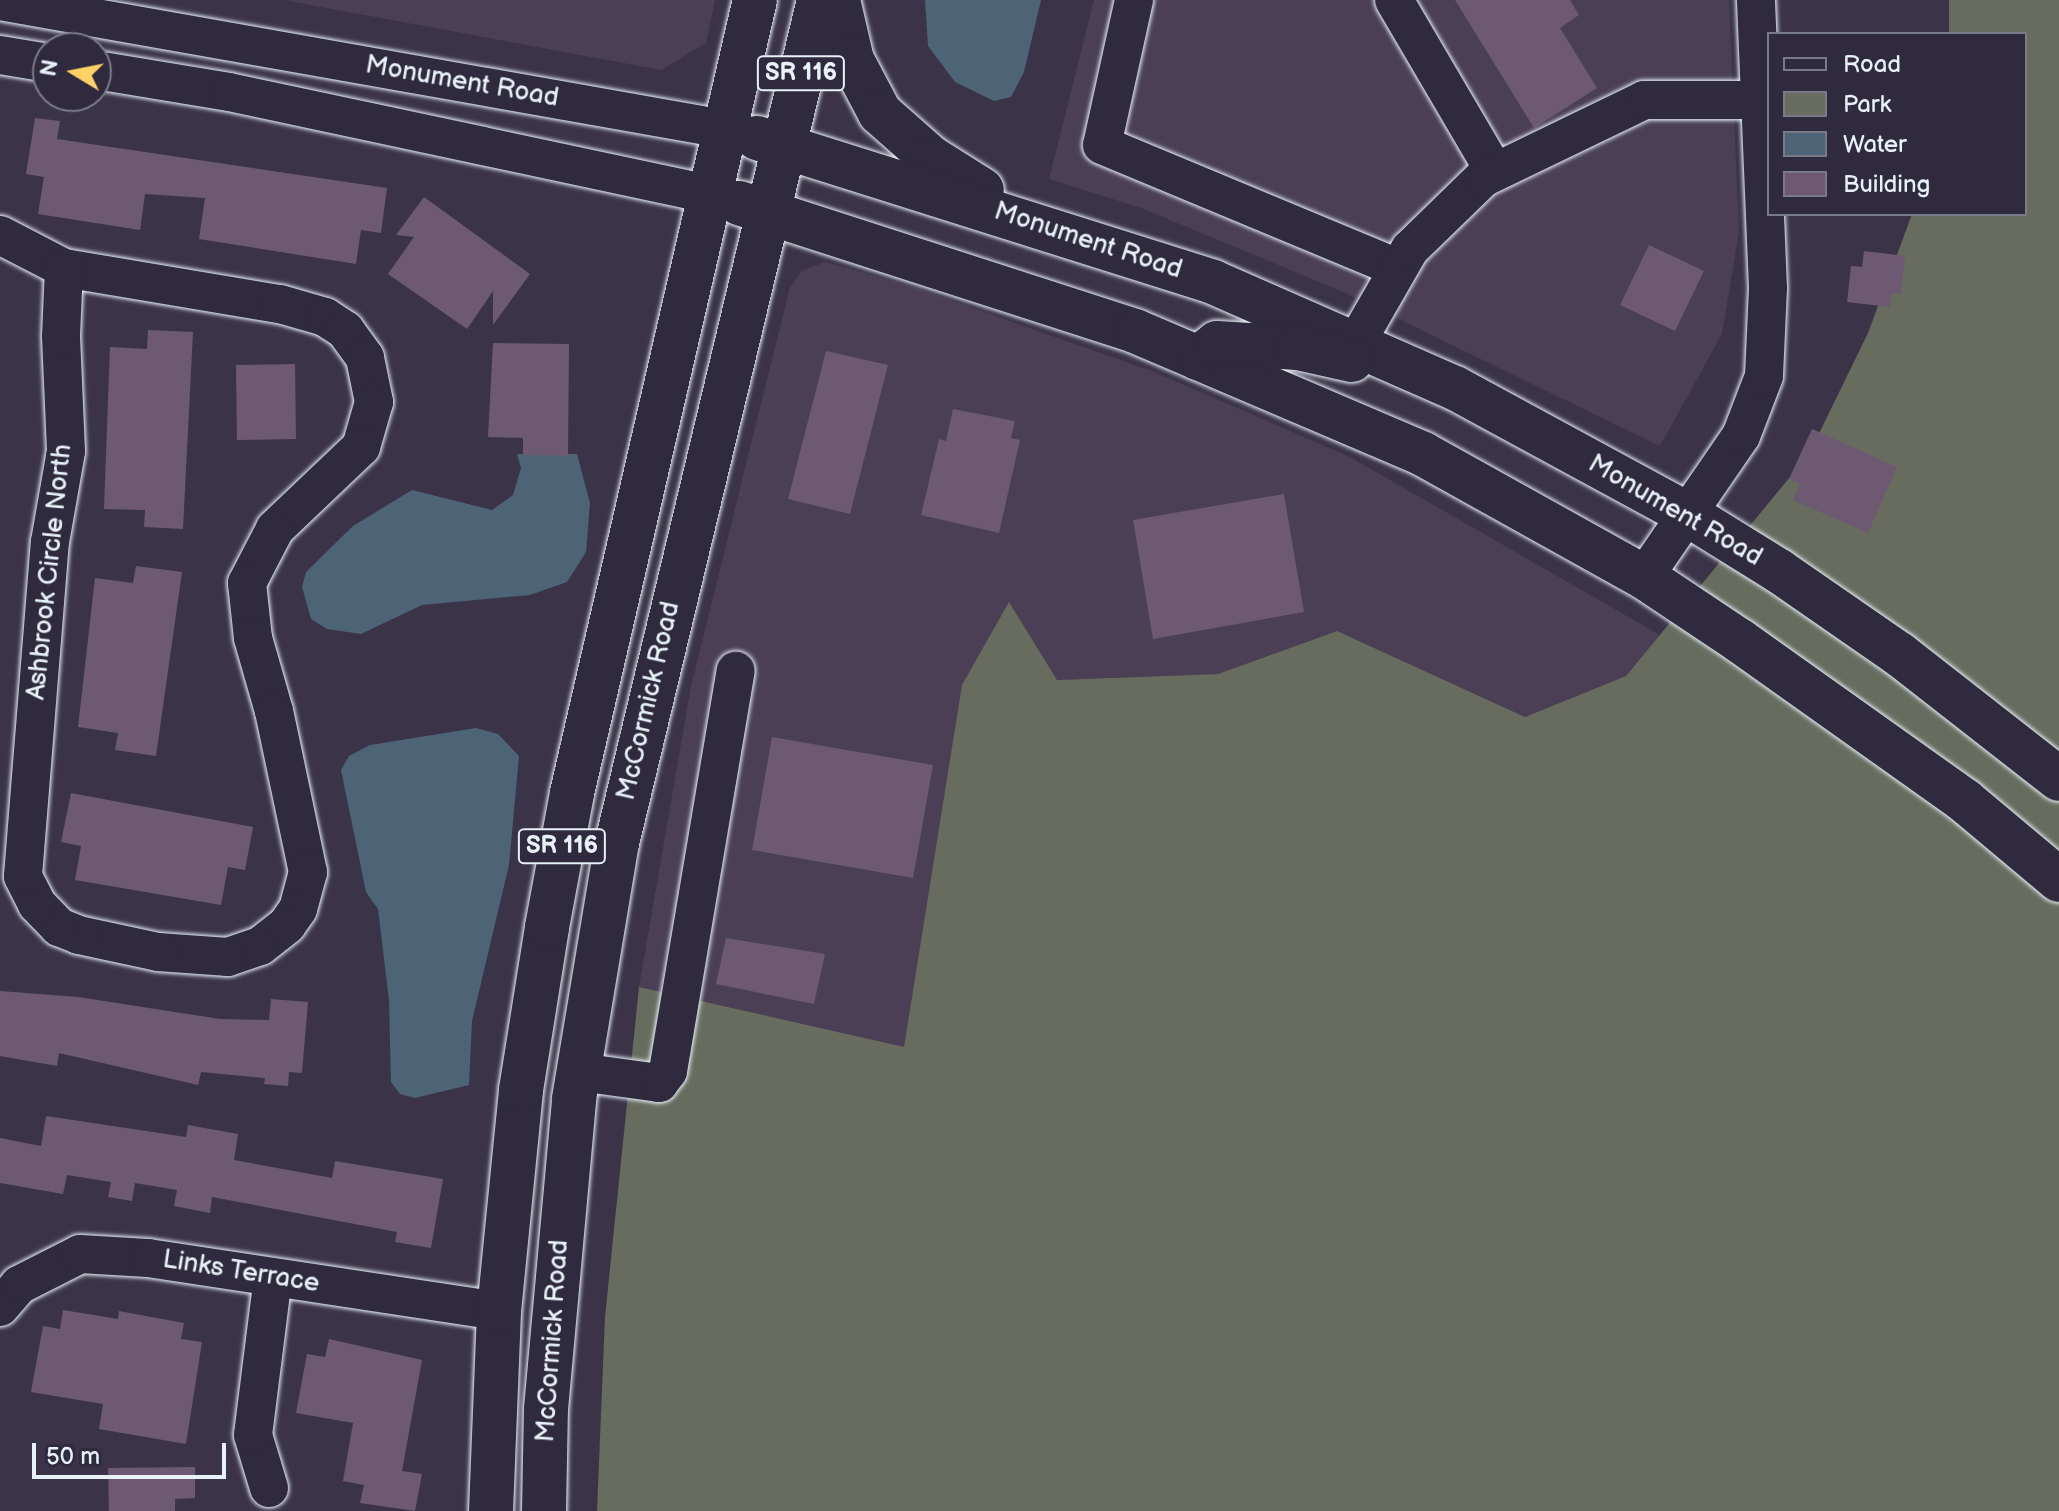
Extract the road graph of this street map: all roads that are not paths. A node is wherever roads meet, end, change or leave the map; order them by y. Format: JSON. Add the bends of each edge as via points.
{"nodes":[{"id":1,"x":755,"y":0,"type":"edge"},
{"id":2,"x":819,"y":0,"type":"edge"},
{"id":3,"x":838,"y":0,"type":"edge"},
{"id":4,"x":1134,"y":0,"type":"edge"},
{"id":5,"x":1394,"y":0,"type":"edge"},
{"id":6,"x":1756,"y":0,"type":"edge"},
{"id":7,"x":0,"y":1,"type":"edge"},
{"id":8,"x":0,"y":55,"type":"edge"},
{"id":9,"x":32,"y":60,"type":"edge"},
{"id":10,"x":112,"y":73,"type":"edge"},
{"id":11,"x":1760,"y":100,"type":"junction"},
{"id":12,"x":724,"y":129,"type":"junction"},
{"id":13,"x":784,"y":145,"type":"junction"},
{"id":14,"x":1495,"y":172,"type":"junction"},
{"id":15,"x":710,"y":194,"type":"junction"},
{"id":16,"x":766,"y":211,"type":"junction"},
{"id":17,"x":1031,"y":221,"type":"junction"},
{"id":18,"x":0,"y":235,"type":"edge"},
{"id":19,"x":64,"y":268,"type":"junction"},
{"id":20,"x":1397,"y":268,"type":"junction"},
{"id":21,"x":1357,"y":341,"type":"junction"},
{"id":22,"x":1198,"y":358,"type":"junction"},
{"id":23,"x":1455,"y":388,"type":"junction"},
{"id":24,"x":1687,"y":514,"type":"junction"},
{"id":25,"x":1644,"y":577,"type":"junction"},
{"id":26,"x":736,"y":671,"type":"dead end"},
{"id":27,"x":578,"y":770,"type":"junction"},
{"id":28,"x":2059,"y":779,"type":"edge"},
{"id":29,"x":2059,"y":880,"type":"edge"},
{"id":30,"x":579,"y":1072,"type":"junction"},
{"id":31,"x":521,"y":1090,"type":"junction"},
{"id":32,"x":273,"y":1277,"type":"junction"},
{"id":33,"x":0,"y":1307,"type":"edge"},
{"id":34,"x":499,"y":1311,"type":"junction"},
{"id":35,"x":546,"y":1409,"type":"junction"},
{"id":36,"x":269,"y":1488,"type":"dead end"},
{"id":37,"x":491,"y":1511,"type":"edge"},
{"id":38,"x":544,"y":1511,"type":"edge"}],
"edges":[{"from":1,"to":12,"type":"main road","name":"McCormick Road","number":"SR 116"},
{"from":2,"to":13,"type":"main road","name":"McCormick Road","number":"SR 116"},
{"from":3,"to":17,"type":"main road","via":[[852,60],[880,113],[931,158]]},
{"from":4,"to":20,"type":"street","via":[[1102,145]]},
{"from":5,"to":14,"type":"street"},
{"from":6,"to":11,"type":"street"},
{"from":7,"to":12,"type":"street","name":"Monument Road"},
{"from":8,"to":9,"type":"street"},
{"from":10,"to":15,"type":"street","via":[[229,92]]},
{"from":11,"to":14,"type":"street","via":[[1644,100]]},
{"from":11,"to":24,"type":"street","via":[[1768,288],[1764,376],[1741,436]]},
{"from":12,"to":13,"type":"main road","name":"Monument Road"},
{"from":12,"to":15,"type":"main road","name":"McCormick Road","number":"SR 116"},
{"from":13,"to":16,"type":"main road","name":"McCormick Road","number":"SR 116"},
{"from":13,"to":17,"type":"main road","name":"Monument Road"},
{"from":14,"to":20,"type":"street","via":[[1410,249]]},
{"from":15,"to":16,"type":"main road"},
{"from":15,"to":27,"type":"main road","name":"McCormick Road","number":"SR 116"},
{"from":16,"to":22,"type":"main road","via":[[1072,308]]},
{"from":16,"to":30,"type":"main road","name":"McCormick Road","number":"SR 116","via":[[617,843]]},
{"from":17,"to":21,"type":"main road","name":"Monument Road","via":[[1213,282]]},
{"from":18,"to":19,"type":"street"},
{"from":19,"to":19,"type":"street","name":"Ashbrook Circle North","via":[[325,317],[345,330],[365,358],[374,402],[361,447],[275,529],[247,583],[253,638],[308,872],[298,909],[287,925],[260,946],[228,957],[158,952],[59,927],[37,904],[23,876],[50,542],[66,451]]},
{"from":20,"to":21,"type":"street"},
{"from":21,"to":23,"type":"main road","name":"Monument Road"},
{"from":22,"to":23,"type":"main road","via":[[1217,343],[1298,348]]},
{"from":22,"to":25,"type":"main road","via":[[1423,454]]},
{"from":23,"to":24,"type":"main road","name":"Monument Road"},
{"from":24,"to":25,"type":"street"},
{"from":24,"to":28,"type":"main road","name":"Monument Road","via":[[1899,654]]},
{"from":25,"to":29,"type":"main road","via":[[1965,801]]},
{"from":26,"to":30,"type":"street","via":[[668,1071],[659,1083]]},
{"from":27,"to":30,"type":"main road","via":[[585,792],[583,836],[552,1020],[558,1055]]},
{"from":27,"to":31,"type":"main road","name":"McCormick Road","number":"SR 116"},
{"from":30,"to":35,"type":"main road","name":"McCormick Road","number":"SR 116"},
{"from":31,"to":34,"type":"main road","name":"McCormick Road","number":"SR 116"},
{"from":31,"to":35,"type":"main road","via":[[544,1114],[546,1133],[533,1328]]},
{"from":32,"to":33,"type":"street","name":"Links Terrace","via":[[148,1258],[80,1254],[19,1285]]},
{"from":32,"to":34,"type":"street","name":"Links Terrace"},
{"from":32,"to":36,"type":"street","via":[[253,1435]]},
{"from":34,"to":37,"type":"main road","name":"McCormick Road","number":"SR 116"},
{"from":35,"to":38,"type":"main road","name":"McCormick Road","number":"SR 116"}]}
